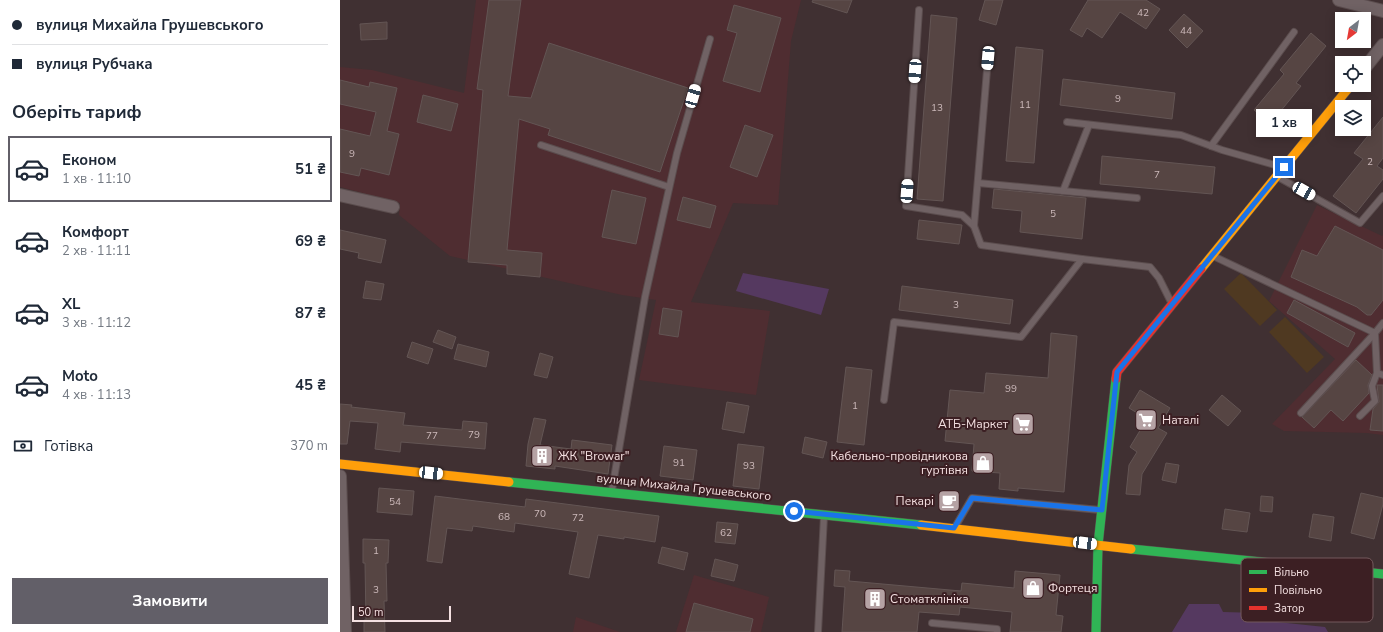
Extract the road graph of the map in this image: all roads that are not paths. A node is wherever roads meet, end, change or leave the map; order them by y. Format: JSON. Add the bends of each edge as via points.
{"nodes":[{"id":1,"x":1338,"y":0,"type":"edge"},
{"id":2,"x":919,"y":10,"type":"dead end"},
{"id":3,"x":1383,"y":11,"type":"edge"},
{"id":4,"x":1294,"y":32,"type":"dead end"},
{"id":5,"x":710,"y":39,"type":"dead end"},
{"id":6,"x":1383,"y":45,"type":"edge"},
{"id":7,"x":988,"y":58,"type":"dead end"},
{"id":8,"x":1371,"y":60,"type":"edge"},
{"id":9,"x":1345,"y":92,"type":"edge"},
{"id":10,"x":1067,"y":122,"type":"dead end"},
{"id":11,"x":1089,"y":125,"type":"junction"},
{"id":12,"x":541,"y":146,"type":"dead end"},
{"id":13,"x":1211,"y":146,"type":"junction"},
{"id":14,"x":1284,"y":167,"type":"junction"},
{"id":15,"x":1276,"y":176,"type":"junction"},
{"id":16,"x":978,"y":182,"type":"junction"},
{"id":17,"x":669,"y":188,"type":"junction"},
{"id":18,"x":1063,"y":191,"type":"junction"},
{"id":19,"x":340,"y":195,"type":"edge"},
{"id":20,"x":1383,"y":196,"type":"edge"},
{"id":21,"x":1137,"y":198,"type":"dead end"},
{"id":22,"x":393,"y":207,"type":"dead end"},
{"id":23,"x":974,"y":226,"type":"junction"},
{"id":24,"x":1212,"y":255,"type":"junction"},
{"id":25,"x":1082,"y":259,"type":"junction"},
{"id":26,"x":1172,"y":304,"type":"junction"},
{"id":27,"x":1383,"y":325,"type":"edge"},
{"id":28,"x":1375,"y":333,"type":"junction"},
{"id":29,"x":1380,"y":374,"type":"edge"},
{"id":30,"x":884,"y":400,"type":"dead end"},
{"id":31,"x":1301,"y":413,"type":"dead end"},
{"id":32,"x":1360,"y":416,"type":"dead end"},
{"id":33,"x":340,"y":464,"type":"edge"},
{"id":34,"x":340,"y":476,"type":"edge"},
{"id":35,"x":612,"y":492,"type":"junction"},
{"id":36,"x":1102,"y":510,"type":"junction"},
{"id":37,"x":824,"y":514,"type":"junction"},
{"id":38,"x":954,"y":528,"type":"junction"},
{"id":39,"x":1098,"y":545,"type":"junction"},
{"id":40,"x":1241,"y":560,"type":"edge"},
{"id":41,"x":1373,"y":573,"type":"edge"},
{"id":42,"x":1383,"y":574,"type":"edge"},
{"id":43,"x":932,"y":623,"type":"dead end"},
{"id":44,"x":345,"y":632,"type":"edge"},
{"id":45,"x":818,"y":632,"type":"edge"},
{"id":46,"x":996,"y":632,"type":"edge"},
{"id":47,"x":1096,"y":632,"type":"edge"}],
"edges":[{"from":1,"to":3,"type":"street"},
{"from":2,"to":23,"type":"lane","via":[[906,206],[962,215]]},
{"from":4,"to":13,"type":"lane"},
{"from":5,"to":17,"type":"lane"},
{"from":6,"to":8,"type":"street"},
{"from":7,"to":16,"type":"lane"},
{"from":9,"to":14,"type":"main road"},
{"from":10,"to":11,"type":"lane"},
{"from":11,"to":13,"type":"lane","via":[[1181,135]]},
{"from":11,"to":18,"type":"lane"},
{"from":12,"to":17,"type":"lane"},
{"from":13,"to":14,"type":"lane"},
{"from":14,"to":15,"type":"main road"},
{"from":15,"to":20,"type":"lane","via":[[1360,223]]},
{"from":15,"to":24,"type":"main road"},
{"from":16,"to":18,"type":"lane"},
{"from":16,"to":23,"type":"lane"},
{"from":17,"to":35,"type":"lane","via":[[645,297]]},
{"from":18,"to":21,"type":"lane"},
{"from":19,"to":22,"type":"street"},
{"from":23,"to":25,"type":"lane","via":[[981,245]]},
{"from":24,"to":26,"type":"main road"},
{"from":24,"to":28,"type":"lane"},
{"from":25,"to":26,"type":"lane","via":[[1150,267],[1159,278]]},
{"from":25,"to":30,"type":"lane","via":[[1021,338],[894,322]]},
{"from":26,"to":36,"type":"main road","via":[[1117,372]]},
{"from":27,"to":28,"type":"lane"},
{"from":28,"to":29,"type":"lane"},
{"from":28,"to":31,"type":"lane"},
{"from":29,"to":32,"type":"lane","via":[[1372,386],[1375,401]]},
{"from":33,"to":35,"type":"main road","name":"вулиця Михайла Грушевського"},
{"from":34,"to":44,"type":"street"},
{"from":35,"to":37,"type":"main road","name":"вулиця Михайла Грушевського"},
{"from":36,"to":38,"type":"lane","via":[[972,498]]},
{"from":36,"to":39,"type":"main road"},
{"from":37,"to":38,"type":"main road","name":"вулиця Михайла Грушевського"},
{"from":37,"to":45,"type":"lane"},
{"from":38,"to":39,"type":"main road","name":"вулиця Михайла Грушевського"},
{"from":39,"to":40,"type":"main road","name":"вулиця Михайла Грушевського"},
{"from":39,"to":47,"type":"main road"},
{"from":41,"to":42,"type":"main road","name":"вулиця Михайла Грушевського"},
{"from":43,"to":46,"type":"lane","via":[[997,629]]}]}
